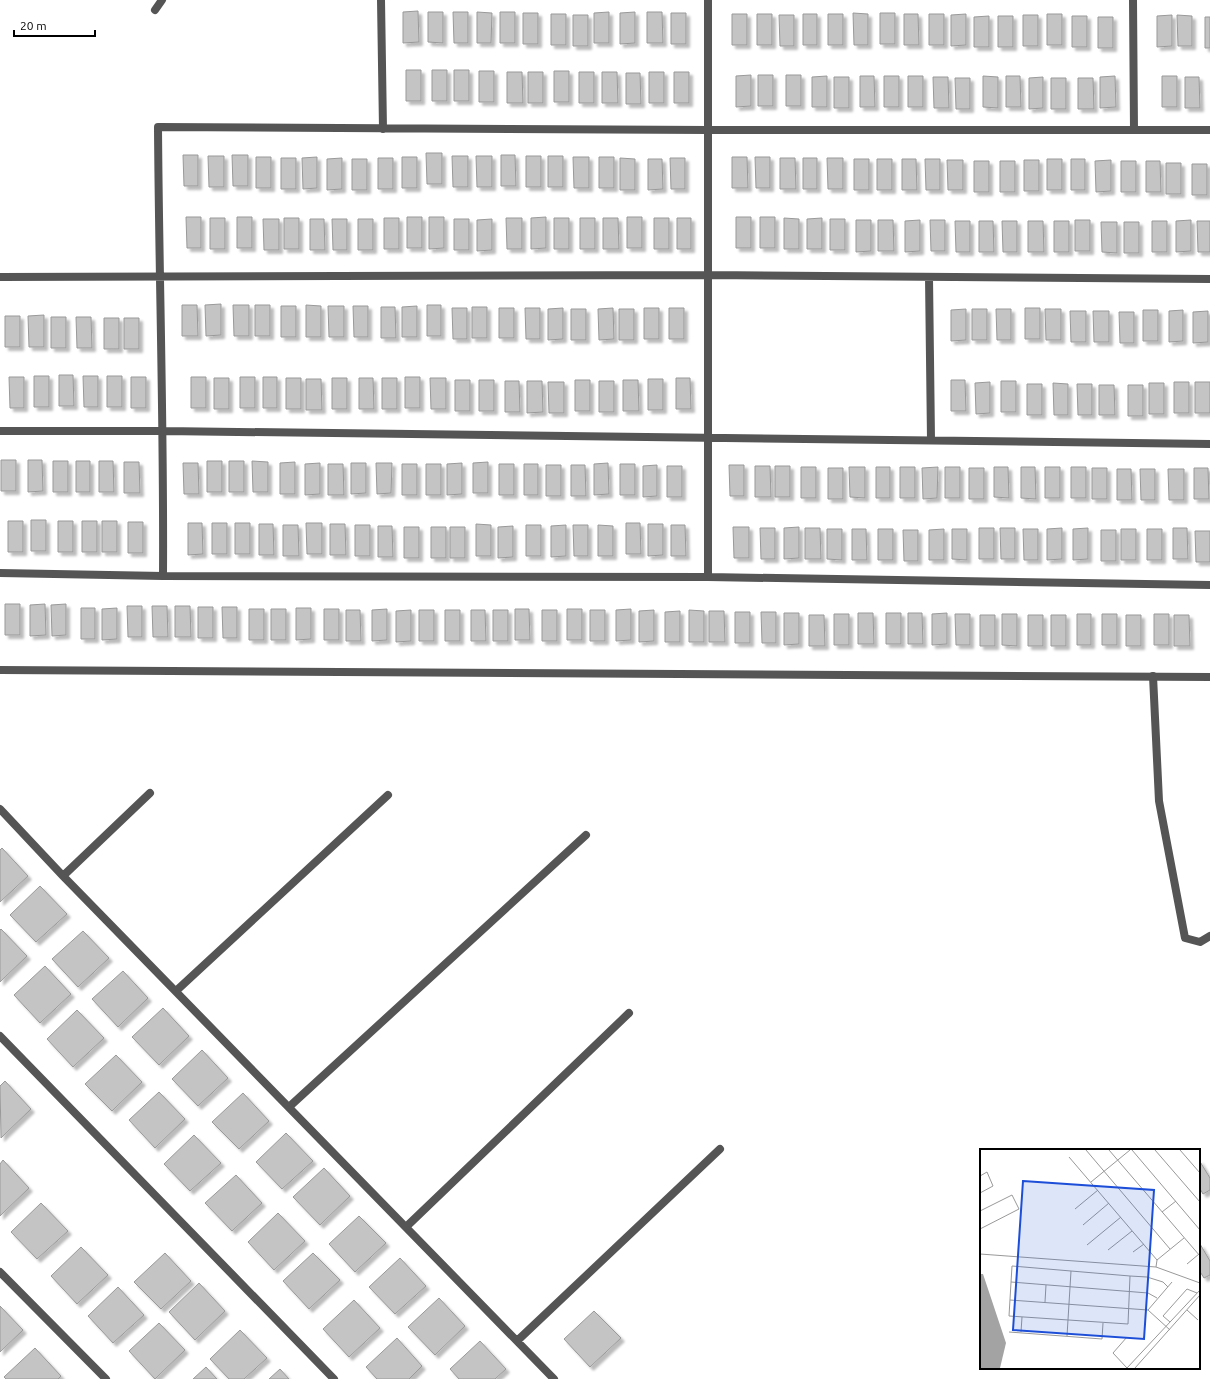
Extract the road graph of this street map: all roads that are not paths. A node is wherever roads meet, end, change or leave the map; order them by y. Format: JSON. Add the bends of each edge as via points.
{"nodes":[{"id":1,"x":162,"y":0,"type":"edge"},
{"id":2,"x":381,"y":0,"type":"edge"},
{"id":3,"x":708,"y":0,"type":"edge"},
{"id":4,"x":1133,"y":0,"type":"edge"},
{"id":5,"x":155,"y":10,"type":"dead end"},
{"id":6,"x":383,"y":129,"type":"junction"},
{"id":7,"x":708,"y":130,"type":"junction"},
{"id":8,"x":1134,"y":130,"type":"junction"},
{"id":9,"x":1210,"y":130,"type":"edge"},
{"id":10,"x":708,"y":275,"type":"junction"},
{"id":11,"x":0,"y":277,"type":"edge"},
{"id":12,"x":159,"y":277,"type":"junction"},
{"id":13,"x":929,"y":277,"type":"junction"},
{"id":14,"x":1210,"y":279,"type":"edge"},
{"id":15,"x":0,"y":431,"type":"edge"},
{"id":16,"x":164,"y":431,"type":"junction"},
{"id":17,"x":708,"y":438,"type":"junction"},
{"id":18,"x":931,"y":440,"type":"junction"},
{"id":19,"x":1210,"y":444,"type":"edge"},
{"id":20,"x":0,"y":573,"type":"edge"},
{"id":21,"x":163,"y":576,"type":"junction"},
{"id":22,"x":708,"y":578,"type":"junction"},
{"id":23,"x":1210,"y":585,"type":"edge"},
{"id":24,"x":0,"y":670,"type":"edge"},
{"id":25,"x":1153,"y":676,"type":"junction"},
{"id":26,"x":1210,"y":677,"type":"edge"},
{"id":27,"x":150,"y":793,"type":"dead end"},
{"id":28,"x":388,"y":795,"type":"dead end"},
{"id":29,"x":0,"y":809,"type":"edge"},
{"id":30,"x":586,"y":835,"type":"dead end"},
{"id":31,"x":63,"y":876,"type":"junction"},
{"id":32,"x":1210,"y":936,"type":"edge"},
{"id":33,"x":176,"y":991,"type":"junction"},
{"id":34,"x":628,"y":1013,"type":"dead end"},
{"id":35,"x":0,"y":1036,"type":"edge"},
{"id":36,"x":289,"y":1107,"type":"junction"},
{"id":37,"x":720,"y":1149,"type":"dead end"},
{"id":38,"x":406,"y":1227,"type":"junction"},
{"id":39,"x":0,"y":1272,"type":"edge"},
{"id":40,"x":517,"y":1341,"type":"junction"},
{"id":41,"x":106,"y":1379,"type":"edge"},
{"id":42,"x":334,"y":1379,"type":"edge"},
{"id":43,"x":554,"y":1379,"type":"edge"}],
"edges":[{"from":1,"to":5,"type":"street"},
{"from":2,"to":6,"type":"street"},
{"from":3,"to":7,"type":"street"},
{"from":4,"to":8,"type":"street"},
{"from":6,"to":7,"type":"street"},
{"from":6,"to":12,"type":"street","via":[[158,127]]},
{"from":7,"to":8,"type":"street"},
{"from":7,"to":10,"type":"street"},
{"from":8,"to":9,"type":"street"},
{"from":10,"to":12,"type":"street"},
{"from":10,"to":13,"type":"street"},
{"from":10,"to":17,"type":"street"},
{"from":11,"to":12,"type":"street"},
{"from":12,"to":16,"type":"street"},
{"from":13,"to":14,"type":"street"},
{"from":13,"to":18,"type":"street"},
{"from":15,"to":16,"type":"street"},
{"from":16,"to":17,"type":"street"},
{"from":16,"to":21,"type":"street"},
{"from":17,"to":18,"type":"street"},
{"from":17,"to":22,"type":"street"},
{"from":18,"to":19,"type":"street"},
{"from":20,"to":21,"type":"street"},
{"from":21,"to":22,"type":"street"},
{"from":22,"to":23,"type":"street"},
{"from":24,"to":25,"type":"street"},
{"from":25,"to":26,"type":"street"},
{"from":25,"to":32,"type":"street","via":[[1158,801],[1185,938],[1200,942]]},
{"from":27,"to":31,"type":"street"},
{"from":28,"to":33,"type":"street"},
{"from":29,"to":31,"type":"street"},
{"from":30,"to":36,"type":"street"},
{"from":31,"to":33,"type":"street"},
{"from":33,"to":36,"type":"street"},
{"from":34,"to":38,"type":"street"},
{"from":35,"to":42,"type":"street"},
{"from":36,"to":38,"type":"street"},
{"from":37,"to":40,"type":"street"},
{"from":38,"to":40,"type":"street"},
{"from":39,"to":41,"type":"street"},
{"from":40,"to":43,"type":"street"}]}
